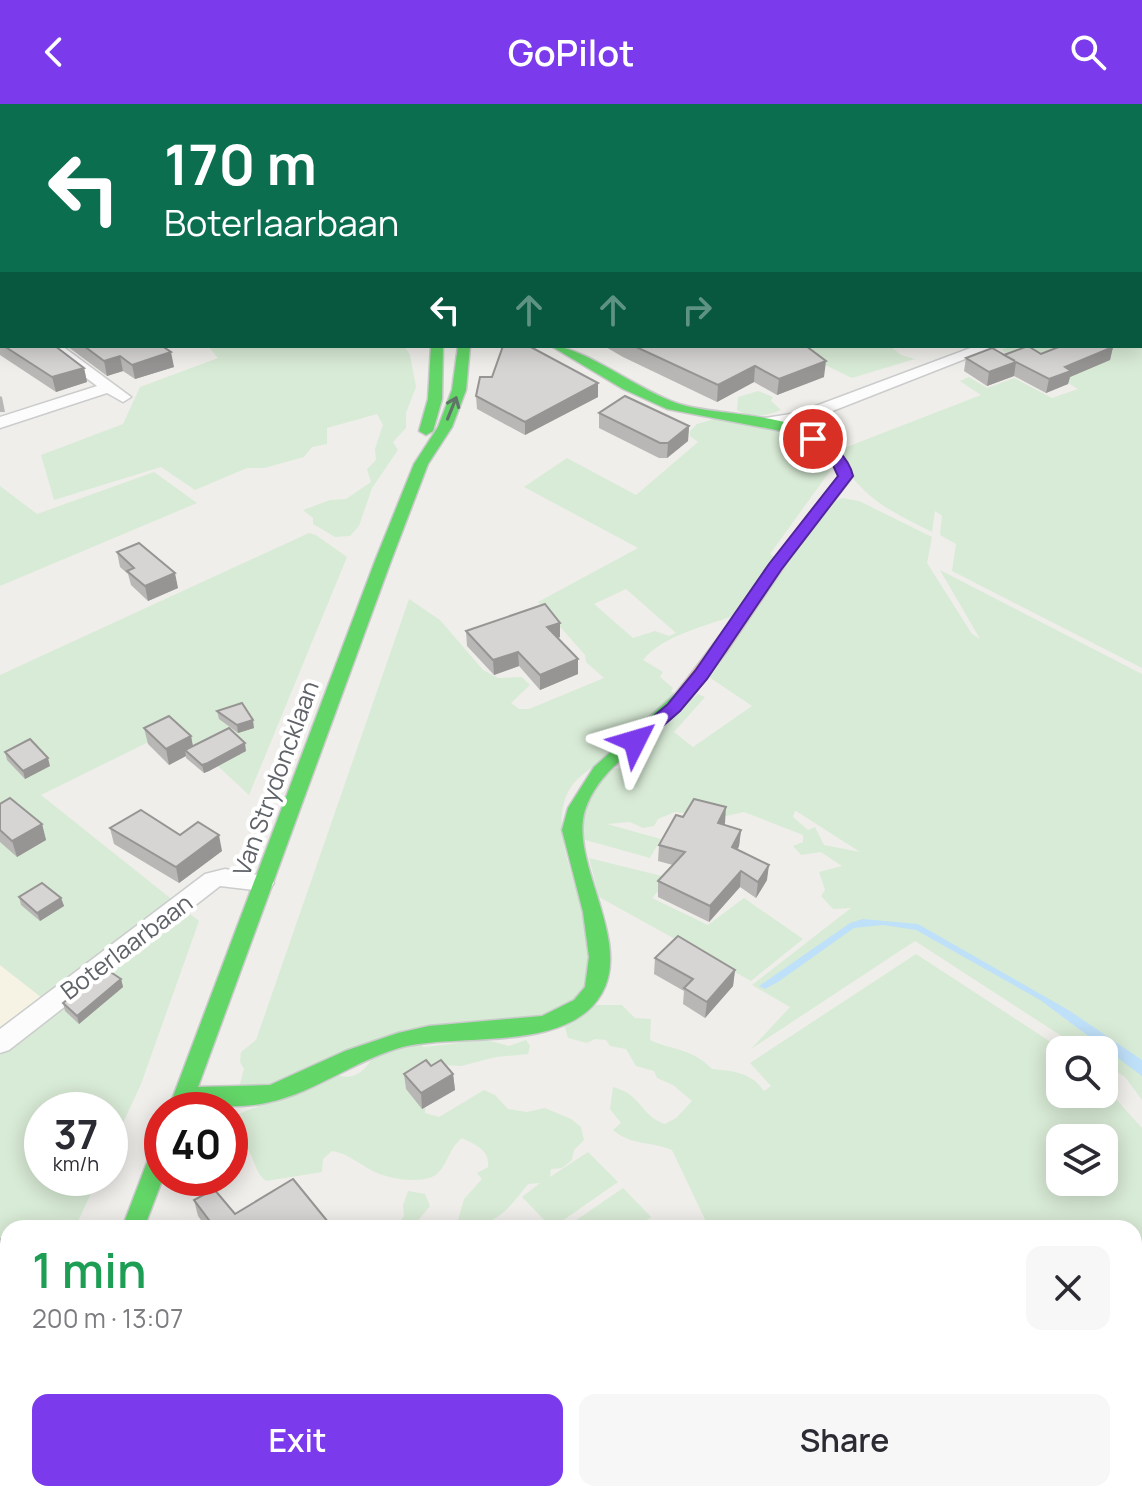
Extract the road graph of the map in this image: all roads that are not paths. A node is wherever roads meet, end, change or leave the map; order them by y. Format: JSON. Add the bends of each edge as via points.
{"nodes":[{"id":1,"x":55,"y":348,"type":"edge"},
{"id":2,"x":437,"y":348,"type":"edge"},
{"id":3,"x":464,"y":348,"type":"edge"},
{"id":4,"x":561,"y":348,"type":"edge"},
{"id":5,"x":985,"y":348,"type":"edge"},
{"id":6,"x":0,"y":423,"type":"edge"},
{"id":7,"x":765,"y":423,"type":"junction"},
{"id":8,"x":421,"y":464,"type":"junction"},
{"id":9,"x":262,"y":883,"type":"junction"},
{"id":10,"x":0,"y":1043,"type":"edge"},
{"id":11,"x":185,"y":1092,"type":"edge"},
{"id":12,"x":248,"y":1096,"type":"edge"},
{"id":13,"x":145,"y":1196,"type":"edge"},
{"id":14,"x":136,"y":1220,"type":"edge"}],
"edges":[{"from":1,"to":6,"type":"street","via":[[116,392]]},
{"from":2,"to":8,"type":"street","name":"Van Strydoncklaan","via":[[435,399]]},
{"from":8,"to":3,"type":"street","name":"Van Strydoncklaan","one_way":true,"via":[[445,427],[459,390]]},
{"from":4,"to":7,"type":"street","via":[[671,405]]},
{"from":5,"to":7,"type":"street","via":[[801,417]]},
{"from":7,"to":12,"type":"street","via":[[825,447],[846,476],[674,708],[591,779],[571,811],[601,953],[603,969],[596,992],[560,1020],[400,1040],[270,1094]]},
{"from":8,"to":9,"type":"street","name":"Van Strydoncklaan"},
{"from":9,"to":10,"type":"street","name":"Boterlaarbaan","via":[[213,880]]},
{"from":9,"to":11,"type":"street","name":"Van Strydoncklaan"},
{"from":13,"to":14,"type":"street"}]}
